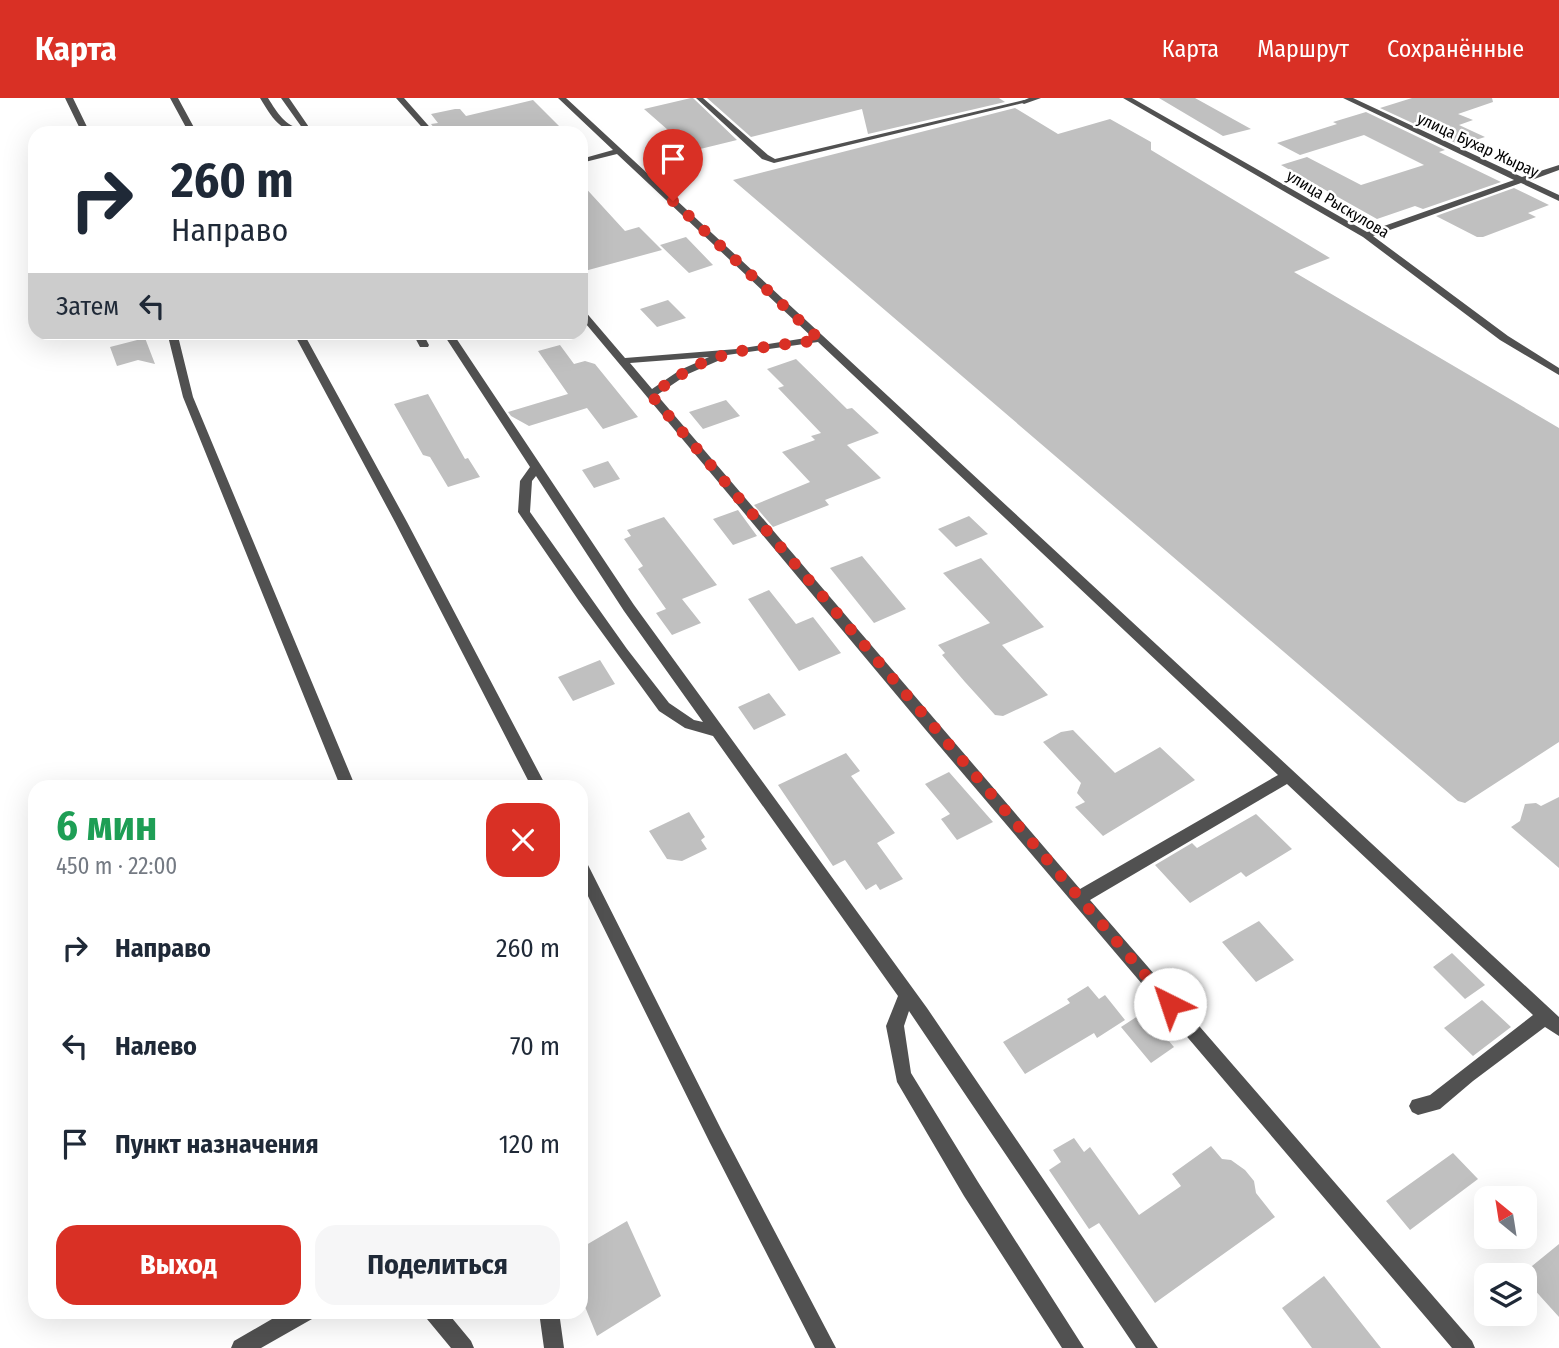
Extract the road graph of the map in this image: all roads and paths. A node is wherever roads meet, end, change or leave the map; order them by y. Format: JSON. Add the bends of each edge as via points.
{"nodes":[{"id":1,"x":69,"y":98,"type":"edge"},
{"id":2,"x":174,"y":98,"type":"edge"},
{"id":3,"x":264,"y":98,"type":"edge"},
{"id":4,"x":285,"y":98,"type":"edge"},
{"id":5,"x":400,"y":98,"type":"edge"},
{"id":6,"x":562,"y":98,"type":"edge"},
{"id":7,"x":699,"y":98,"type":"edge"},
{"id":8,"x":1037,"y":98,"type":"edge"},
{"id":9,"x":1127,"y":98,"type":"edge"},
{"id":10,"x":1347,"y":98,"type":"edge"},
{"id":11,"x":1024,"y":102,"type":"joint"},
{"id":12,"x":83,"y":126,"type":"edge"},
{"id":13,"x":188,"y":126,"type":"edge"},
{"id":14,"x":283,"y":126,"type":"edge"},
{"id":15,"x":304,"y":126,"type":"edge"},
{"id":16,"x":425,"y":126,"type":"edge"},
{"id":17,"x":619,"y":151,"type":"junction"},
{"id":18,"x":588,"y":159,"type":"edge"},
{"id":19,"x":1559,"y":167,"type":"edge"},
{"id":20,"x":1522,"y":180,"type":"junction"},
{"id":21,"x":1559,"y":198,"type":"edge"},
{"id":22,"x":1366,"y":234,"type":"junction"},
{"id":23,"x":588,"y":320,"type":"edge"},
{"id":24,"x":174,"y":340,"type":"edge"},
{"id":25,"x":302,"y":340,"type":"edge"},
{"id":26,"x":421,"y":340,"type":"edge"},
{"id":27,"x":452,"y":340,"type":"edge"},
{"id":28,"x":820,"y":340,"type":"junction"},
{"id":29,"x":424,"y":345,"type":"dead end"},
{"id":30,"x":737,"y":352,"type":"junction"},
{"id":31,"x":622,"y":361,"type":"junction"},
{"id":32,"x":1559,"y":372,"type":"edge"},
{"id":33,"x":651,"y":395,"type":"junction"},
{"id":34,"x":536,"y":468,"type":"junction"},
{"id":35,"x":718,"y":732,"type":"junction"},
{"id":36,"x":1289,"y":776,"type":"junction"},
{"id":37,"x":346,"y":780,"type":"edge"},
{"id":38,"x":536,"y":780,"type":"edge"},
{"id":39,"x":588,"y":880,"type":"edge"},
{"id":40,"x":1079,"y":898,"type":"junction"},
{"id":41,"x":907,"y":995,"type":"junction"},
{"id":42,"x":1546,"y":1016,"type":"junction"},
{"id":43,"x":1559,"y":1028,"type":"edge"},
{"id":44,"x":1418,"y":1107,"type":"dead end"},
{"id":45,"x":293,"y":1319,"type":"edge"},
{"id":46,"x":440,"y":1319,"type":"edge"},
{"id":47,"x":550,"y":1319,"type":"edge"},
{"id":48,"x":241,"y":1348,"type":"edge"},
{"id":49,"x":464,"y":1348,"type":"edge"},
{"id":50,"x":554,"y":1348,"type":"edge"},
{"id":51,"x":826,"y":1348,"type":"edge"},
{"id":52,"x":1074,"y":1348,"type":"edge"},
{"id":53,"x":1148,"y":1348,"type":"edge"},
{"id":54,"x":1465,"y":1348,"type":"edge"}],
"edges":[{"from":1,"to":12,"type":"street"},
{"from":2,"to":13,"type":"street"},
{"from":3,"to":14,"type":"street"},
{"from":4,"to":15,"type":"street"},
{"from":5,"to":16,"type":"street"},
{"from":6,"to":17,"type":"street"},
{"from":7,"to":11,"type":"lane","via":[[774,161]]},
{"from":8,"to":11,"type":"street"},
{"from":9,"to":22,"type":"street","name":"улица Рыскулова"},
{"from":10,"to":20,"type":"street","name":"улица Бухар Жырау"},
{"from":17,"to":18,"type":"street"},
{"from":17,"to":28,"type":"street"},
{"from":19,"to":20,"type":"street"},
{"from":20,"to":21,"type":"street","name":"улица Бухар Жырау"},
{"from":20,"to":22,"type":"street"},
{"from":22,"to":32,"type":"street","name":"улица Рыскулова","via":[[1504,338]]},
{"from":23,"to":31,"type":"street"},
{"from":24,"to":37,"type":"street","via":[[192,409]]},
{"from":25,"to":38,"type":"street"},
{"from":26,"to":29,"type":"street"},
{"from":27,"to":34,"type":"street"},
{"from":28,"to":30,"type":"street"},
{"from":28,"to":36,"type":"street"},
{"from":30,"to":31,"type":"street"},
{"from":30,"to":33,"type":"street","via":[[684,372]]},
{"from":31,"to":33,"type":"street"},
{"from":33,"to":40,"type":"street"},
{"from":34,"to":35,"type":"street"},
{"from":34,"to":35,"type":"street","via":[[526,481],[524,512],[664,707],[690,724]]},
{"from":35,"to":41,"type":"street"},
{"from":36,"to":40,"type":"street"},
{"from":36,"to":42,"type":"street"},
{"from":39,"to":51,"type":"street"},
{"from":40,"to":54,"type":"street"},
{"from":41,"to":52,"type":"street","via":[[895,1026],[903,1076]]},
{"from":41,"to":53,"type":"street"},
{"from":42,"to":43,"type":"street"},
{"from":42,"to":44,"type":"street","via":[[1434,1103]]},
{"from":45,"to":48,"type":"street"},
{"from":46,"to":49,"type":"street"},
{"from":47,"to":50,"type":"street"}]}
